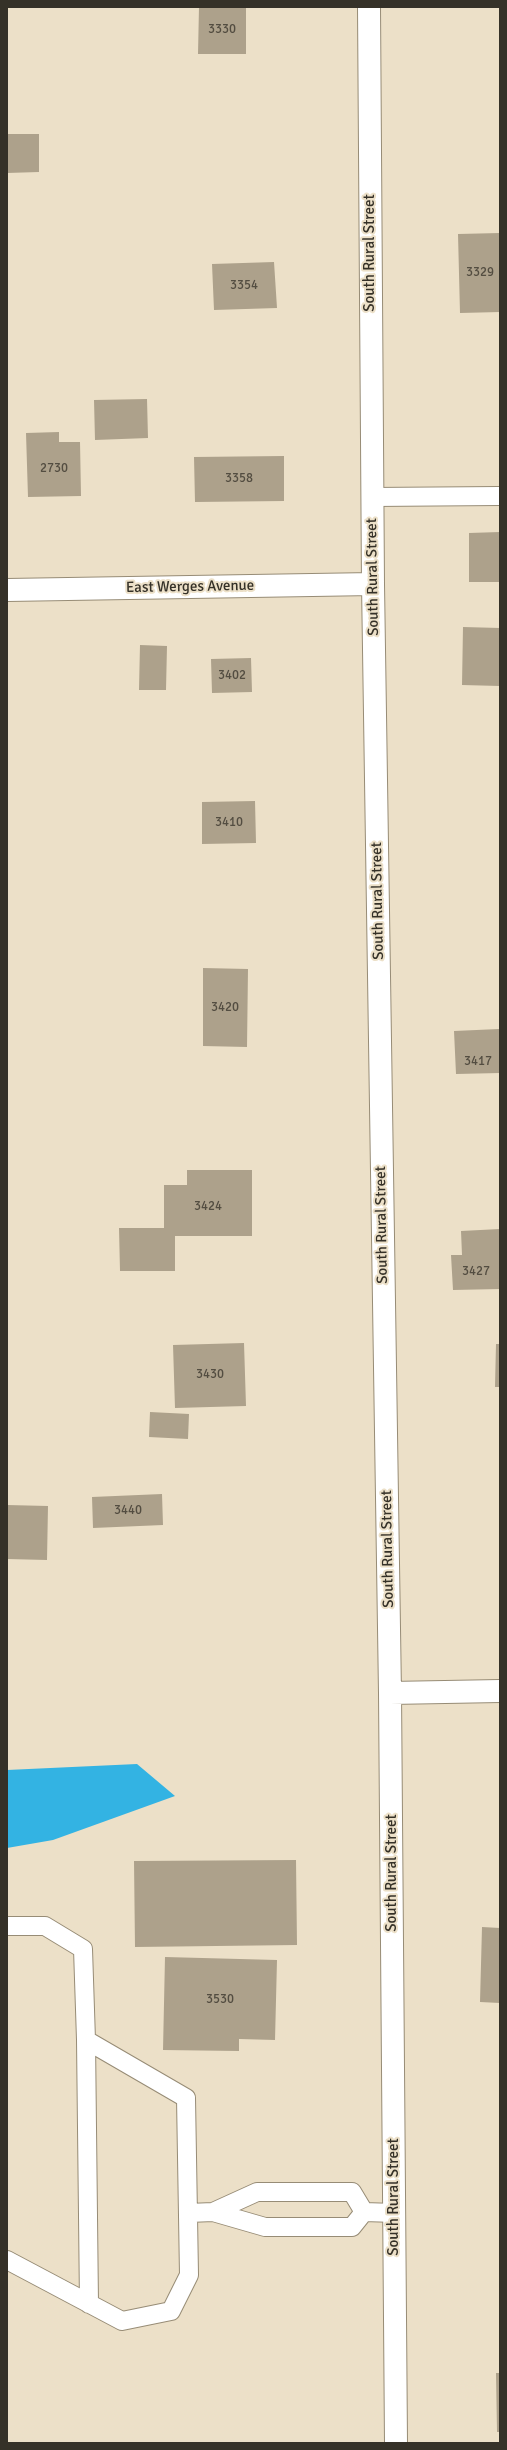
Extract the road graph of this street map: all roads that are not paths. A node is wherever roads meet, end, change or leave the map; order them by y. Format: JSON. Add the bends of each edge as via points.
{"nodes":[{"id":1,"x":368,"y":7,"type":"edge"},
{"id":2,"x":500,"y":496,"type":"edge"},
{"id":3,"x":372,"y":497,"type":"junction"},
{"id":4,"x":373,"y":584,"type":"junction"},
{"id":5,"x":7,"y":590,"type":"edge"},
{"id":6,"x":500,"y":1691,"type":"edge"},
{"id":7,"x":390,"y":1693,"type":"junction"},
{"id":8,"x":7,"y":1926,"type":"edge"},
{"id":9,"x":86,"y":2040,"type":"junction"},
{"id":10,"x":213,"y":2212,"type":"junction"},
{"id":11,"x":364,"y":2212,"type":"junction"},
{"id":12,"x":189,"y":2213,"type":"junction"},
{"id":13,"x":394,"y":2213,"type":"junction"},
{"id":14,"x":7,"y":2260,"type":"edge"},
{"id":15,"x":89,"y":2304,"type":"junction"},
{"id":16,"x":396,"y":2443,"type":"edge"}],
"edges":[{"from":1,"to":3,"type":"street","name":"South Rural Street"},
{"from":2,"to":3,"type":"lane"},
{"from":3,"to":4,"type":"street","name":"South Rural Street"},
{"from":4,"to":5,"type":"street","name":"East Werges Avenue"},
{"from":4,"to":7,"type":"street","name":"South Rural Street"},
{"from":6,"to":7,"type":"street"},
{"from":7,"to":13,"type":"street","name":"South Rural Street"},
{"from":8,"to":9,"type":"lane","via":[[45,1926],[83,1949]]},
{"from":9,"to":12,"type":"lane","via":[[186,2098]]},
{"from":9,"to":15,"type":"lane"},
{"from":10,"to":11,"type":"lane","via":[[266,2227],[352,2227]]},
{"from":10,"to":11,"type":"lane","via":[[257,2192],[352,2192]]},
{"from":10,"to":12,"type":"lane"},
{"from":11,"to":13,"type":"lane"},
{"from":12,"to":15,"type":"lane","via":[[189,2275],[171,2311],[122,2322]]},
{"from":13,"to":16,"type":"street","name":"South Rural Street"},
{"from":14,"to":15,"type":"lane"}]}
